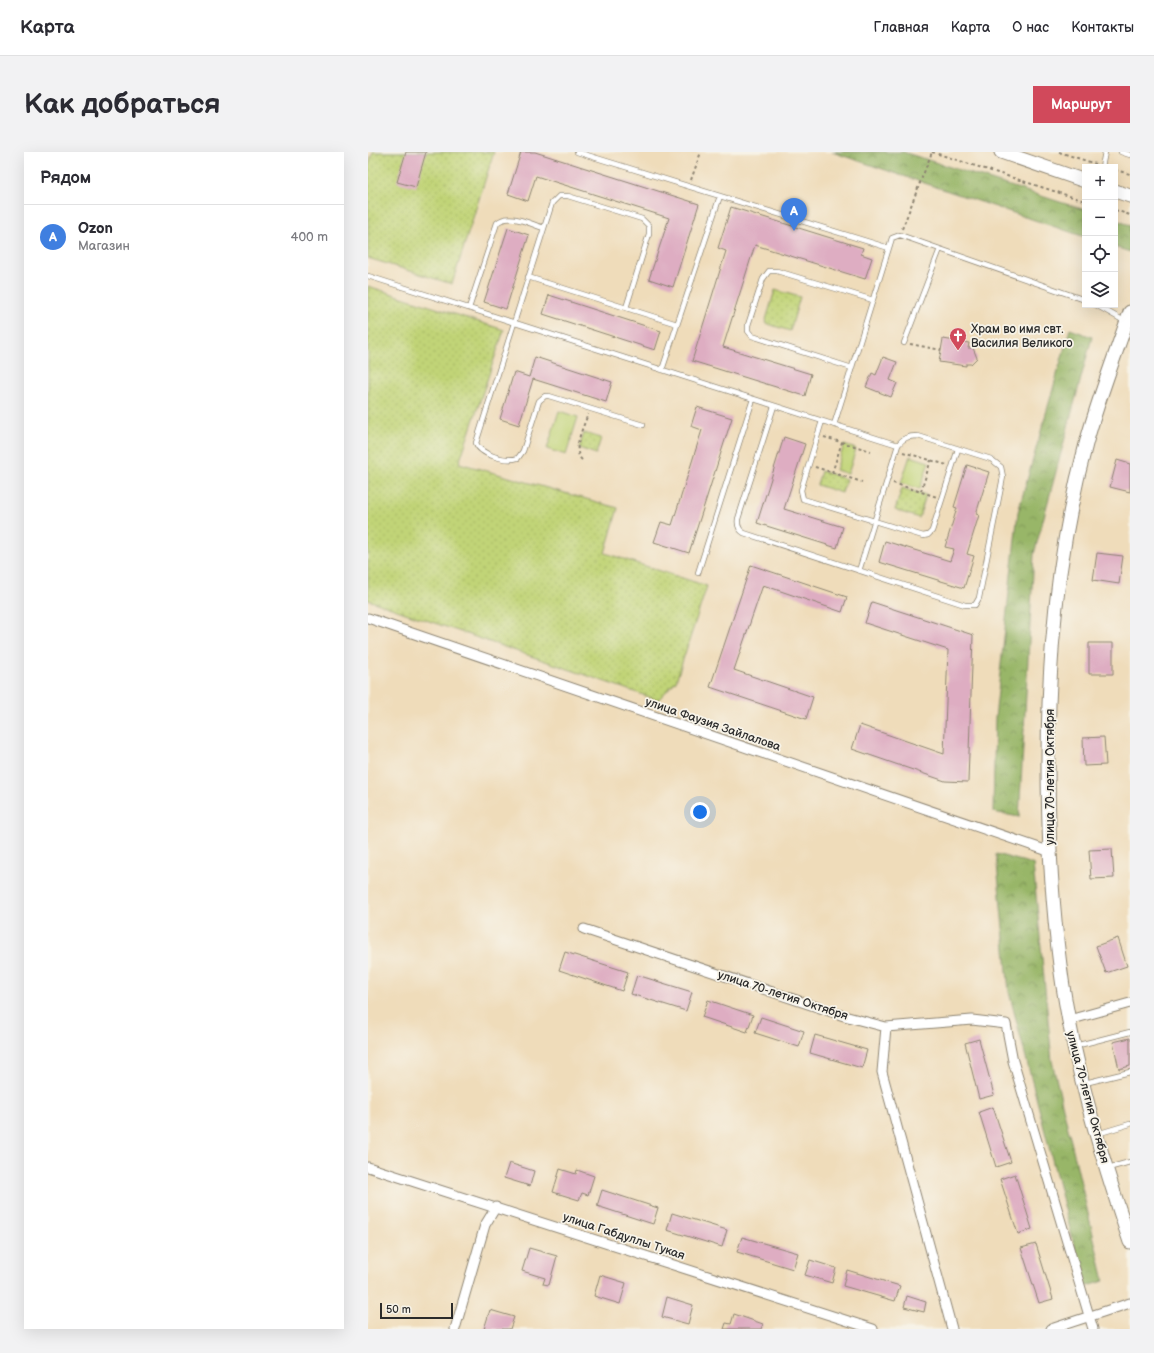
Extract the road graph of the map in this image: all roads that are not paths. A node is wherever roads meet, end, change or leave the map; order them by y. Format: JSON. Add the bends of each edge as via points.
{"nodes":[{"id":1,"x":578,"y":152,"type":"edge"},
{"id":2,"x":1001,"y":152,"type":"edge"},
{"id":3,"x":1105,"y":152,"type":"edge"},
{"id":4,"x":1121,"y":152,"type":"edge"},
{"id":5,"x":1130,"y":155,"type":"edge"},
{"id":6,"x":1102,"y":164,"type":"edge"},
{"id":7,"x":1082,"y":179,"type":"edge"},
{"id":8,"x":1118,"y":192,"type":"edge"},
{"id":9,"x":720,"y":196,"type":"junction"},
{"id":10,"x":1130,"y":196,"type":"edge"},
{"id":11,"x":544,"y":228,"type":"junction"},
{"id":12,"x":889,"y":248,"type":"junction"},
{"id":13,"x":940,"y":248,"type":"junction"},
{"id":14,"x":368,"y":276,"type":"edge"},
{"id":15,"x":528,"y":277,"type":"junction"},
{"id":16,"x":1082,"y":299,"type":"edge"},
{"id":17,"x":873,"y":300,"type":"junction"},
{"id":18,"x":469,"y":308,"type":"junction"},
{"id":19,"x":626,"y":308,"type":"junction"},
{"id":20,"x":1103,"y":308,"type":"edge"},
{"id":21,"x":1129,"y":320,"type":"edge"},
{"id":22,"x":513,"y":323,"type":"junction"},
{"id":23,"x":677,"y":324,"type":"junction"},
{"id":24,"x":904,"y":343,"type":"road end"},
{"id":25,"x":852,"y":368,"type":"junction"},
{"id":26,"x":662,"y":370,"type":"junction"},
{"id":27,"x":753,"y":399,"type":"junction"},
{"id":28,"x":774,"y":406,"type":"junction"},
{"id":29,"x":822,"y":421,"type":"junction"},
{"id":30,"x":643,"y":425,"type":"dead end"},
{"id":31,"x":834,"y":425,"type":"junction"},
{"id":32,"x":897,"y":447,"type":"junction"},
{"id":33,"x":958,"y":449,"type":"junction"},
{"id":34,"x":874,"y":522,"type":"junction"},
{"id":35,"x":859,"y":571,"type":"junction"},
{"id":36,"x":698,"y":572,"type":"dead end"},
{"id":37,"x":368,"y":618,"type":"edge"},
{"id":38,"x":1050,"y":852,"type":"junction"},
{"id":39,"x":584,"y":929,"type":"dead end"},
{"id":40,"x":1130,"y":1003,"type":"edge"},
{"id":41,"x":1069,"y":1020,"type":"junction"},
{"id":42,"x":886,"y":1027,"type":"junction"},
{"id":43,"x":1130,"y":1032,"type":"edge"},
{"id":44,"x":1074,"y":1047,"type":"junction"},
{"id":45,"x":1130,"y":1072,"type":"edge"},
{"id":46,"x":1083,"y":1084,"type":"junction"},
{"id":47,"x":1130,"y":1124,"type":"edge"},
{"id":48,"x":1097,"y":1134,"type":"junction"},
{"id":49,"x":1130,"y":1162,"type":"edge"},
{"id":50,"x":368,"y":1167,"type":"edge"},
{"id":51,"x":1107,"y":1168,"type":"junction"},
{"id":52,"x":496,"y":1207,"type":"junction"},
{"id":53,"x":1130,"y":1242,"type":"edge"},
{"id":54,"x":1130,"y":1303,"type":"edge"},
{"id":55,"x":1088,"y":1316,"type":"junction"},
{"id":56,"x":454,"y":1329,"type":"edge"},
{"id":57,"x":873,"y":1329,"type":"edge"},
{"id":58,"x":952,"y":1329,"type":"edge"},
{"id":59,"x":1051,"y":1329,"type":"edge"},
{"id":60,"x":1093,"y":1329,"type":"edge"}],
"edges":[{"from":1,"to":9,"type":"lane"},
{"from":2,"to":7,"type":"main road"},
{"from":3,"to":6,"type":"lane"},
{"from":4,"to":5,"type":"lane"},
{"from":8,"to":10,"type":"main road"},
{"from":9,"to":12,"type":"lane"},
{"from":9,"to":23,"type":"lane"},
{"from":11,"to":15,"type":"lane"},
{"from":11,"to":18,"type":"lane","via":[[506,218],[497,223]]},
{"from":11,"to":19,"type":"lane","via":[[552,203],[563,196],[647,223],[650,234]]},
{"from":12,"to":13,"type":"lane","via":[[892,238],[900,235]]},
{"from":12,"to":17,"type":"lane"},
{"from":13,"to":16,"type":"lane"},
{"from":13,"to":24,"type":"lane"},
{"from":14,"to":18,"type":"lane"},
{"from":15,"to":19,"type":"lane"},
{"from":15,"to":22,"type":"lane"},
{"from":17,"to":25,"type":"lane"},
{"from":17,"to":25,"type":"lane","via":[[772,271],[763,279],[748,325],[750,334],[756,338]]},
{"from":18,"to":22,"type":"lane"},
{"from":19,"to":23,"type":"lane"},
{"from":20,"to":21,"type":"lane"},
{"from":21,"to":38,"type":"main road","name":"улица 70-летия Октября","via":[[1101,394],[1086,445],[1074,493],[1057,602],[1050,665]]},
{"from":22,"to":26,"type":"lane"},
{"from":22,"to":30,"type":"lane","via":[[476,438],[479,449],[507,460],[518,458],[524,451],[540,401],[544,396],[553,396]]},
{"from":23,"to":26,"type":"lane"},
{"from":25,"to":31,"type":"lane"},
{"from":26,"to":27,"type":"lane"},
{"from":27,"to":28,"type":"lane"},
{"from":27,"to":36,"type":"lane"},
{"from":28,"to":29,"type":"lane"},
{"from":28,"to":35,"type":"lane","via":[[738,519],[739,529],[744,534]]},
{"from":29,"to":31,"type":"lane"},
{"from":29,"to":34,"type":"lane","via":[[800,492],[803,499]]},
{"from":31,"to":32,"type":"lane"},
{"from":32,"to":33,"type":"lane","via":[[905,438],[911,436]]},
{"from":32,"to":34,"type":"lane"},
{"from":33,"to":34,"type":"lane","via":[[932,531],[926,536]]},
{"from":33,"to":35,"type":"lane","via":[[998,462],[1003,471],[978,602],[972,606],[965,605]]},
{"from":34,"to":35,"type":"lane"},
{"from":37,"to":38,"type":"street","name":"улица Фаузия Зайлалова"},
{"from":38,"to":41,"type":"main road","name":"улица 70-летия Октября","via":[[1055,929]]},
{"from":39,"to":42,"type":"street","name":"улица 70-летия Октября","via":[[844,1016]]},
{"from":40,"to":41,"type":"street"},
{"from":41,"to":44,"type":"main road","name":"улица 70-летия Октября"},
{"from":42,"to":55,"type":"street","name":"улица 70-летия Октября","via":[[972,1020],[1006,1024],[1013,1061]]},
{"from":42,"to":58,"type":"street","via":[[882,1072]]},
{"from":43,"to":44,"type":"lane"},
{"from":44,"to":46,"type":"main road","name":"улица 70-летия Октября"},
{"from":45,"to":46,"type":"lane"},
{"from":46,"to":48,"type":"main road","name":"улица 70-летия Октября"},
{"from":47,"to":48,"type":"lane"},
{"from":48,"to":51,"type":"main road","name":"улица 70-летия Октября"},
{"from":49,"to":51,"type":"lane"},
{"from":50,"to":52,"type":"street","name":"улица Габдуллы Тукая"},
{"from":51,"to":53,"type":"main road","name":"улица 70-летия Октября"},
{"from":52,"to":56,"type":"street","via":[[484,1225]]},
{"from":52,"to":57,"type":"street","name":"улица Габдуллы Тукая"},
{"from":54,"to":55,"type":"street"},
{"from":55,"to":59,"type":"street"},
{"from":55,"to":60,"type":"street","name":"улица 70-летия Октября"}]}
